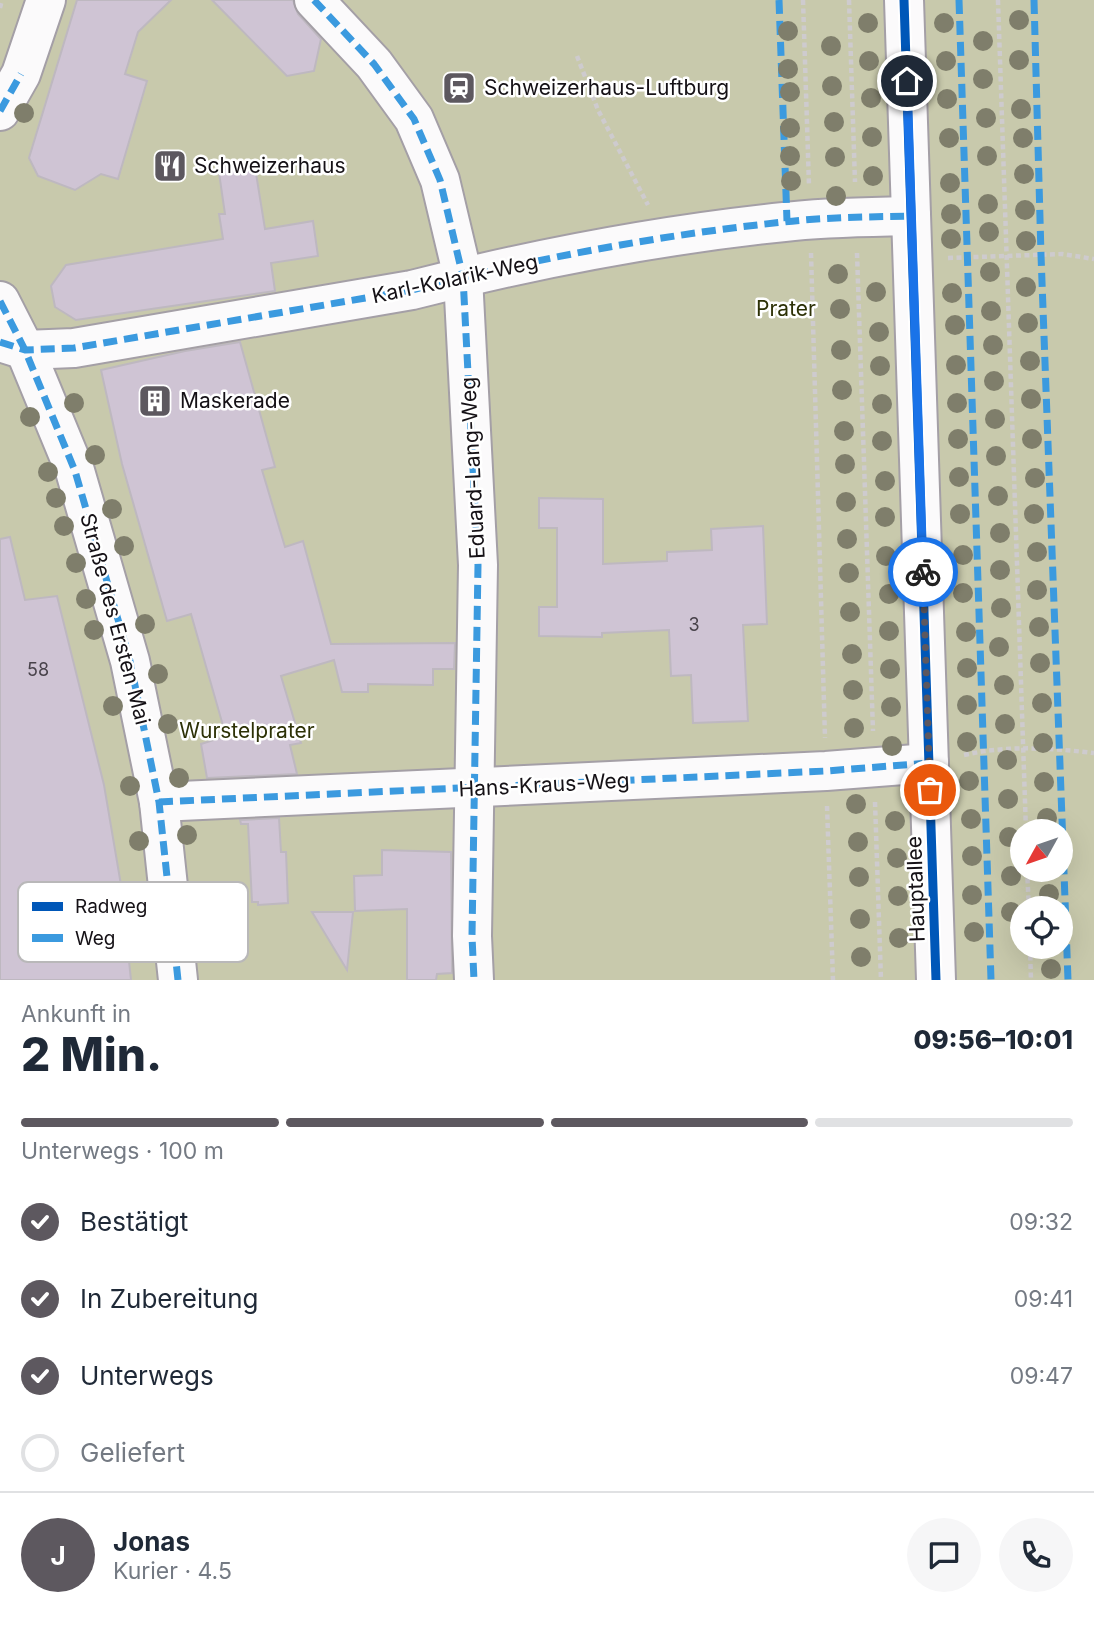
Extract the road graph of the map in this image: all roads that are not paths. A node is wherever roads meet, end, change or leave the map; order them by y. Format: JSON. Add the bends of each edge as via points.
{"nodes":[{"id":1,"x":46,"y":0,"type":"edge"},
{"id":2,"x":314,"y":0,"type":"edge"},
{"id":3,"x":904,"y":0,"type":"edge"},
{"id":4,"x":0,"y":111,"type":"edge"},
{"id":5,"x":911,"y":216,"type":"junction"},
{"id":6,"x":463,"y":277,"type":"junction"},
{"id":7,"x":0,"y":301,"type":"edge"},
{"id":8,"x":12,"y":346,"type":"edge"},
{"id":9,"x":929,"y":763,"type":"junction"},
{"id":10,"x":473,"y":788,"type":"junction"},
{"id":11,"x":159,"y":802,"type":"junction"},
{"id":12,"x":168,"y":882,"type":"edge"},
{"id":13,"x":176,"y":962,"type":"edge"},
{"id":14,"x":178,"y":980,"type":"edge"},
{"id":15,"x":474,"y":980,"type":"edge"},
{"id":16,"x":936,"y":980,"type":"edge"}],
"edges":[{"from":1,"to":4,"type":"street","via":[[21,74]]},
{"from":2,"to":6,"type":"street","name":"Eduard-Lang-Weg","via":[[374,64],[414,119],[440,180]]},
{"from":3,"to":5,"type":"street","name":"Hauptallee"},
{"from":5,"to":6,"type":"street","name":"Karl-Kolarik-Weg","via":[[810,220],[664,237]]},
{"from":5,"to":9,"type":"street","name":"Hauptallee"},
{"from":6,"to":8,"type":"street","name":"Karl-Kolarik-Weg","via":[[412,290],[74,348]]},
{"from":6,"to":10,"type":"street","name":"Eduard-Lang-Weg","via":[[478,565]]},
{"from":7,"to":8,"type":"street","name":"Straße des Ersten Mai"},
{"from":8,"to":11,"type":"street","name":"Straße des Ersten Mai","via":[[75,471],[130,661]]},
{"from":9,"to":10,"type":"street","name":"Hans-Kraus-Weg"},
{"from":9,"to":16,"type":"street","name":"Hauptallee"},
{"from":10,"to":11,"type":"street","name":"Hans-Kraus-Weg"},
{"from":10,"to":15,"type":"street","name":"Eduard-Lang-Weg"},
{"from":11,"to":12,"type":"street","name":"Straße des Ersten Mai"},
{"from":13,"to":14,"type":"street","name":"Straße des Ersten Mai"}]}
